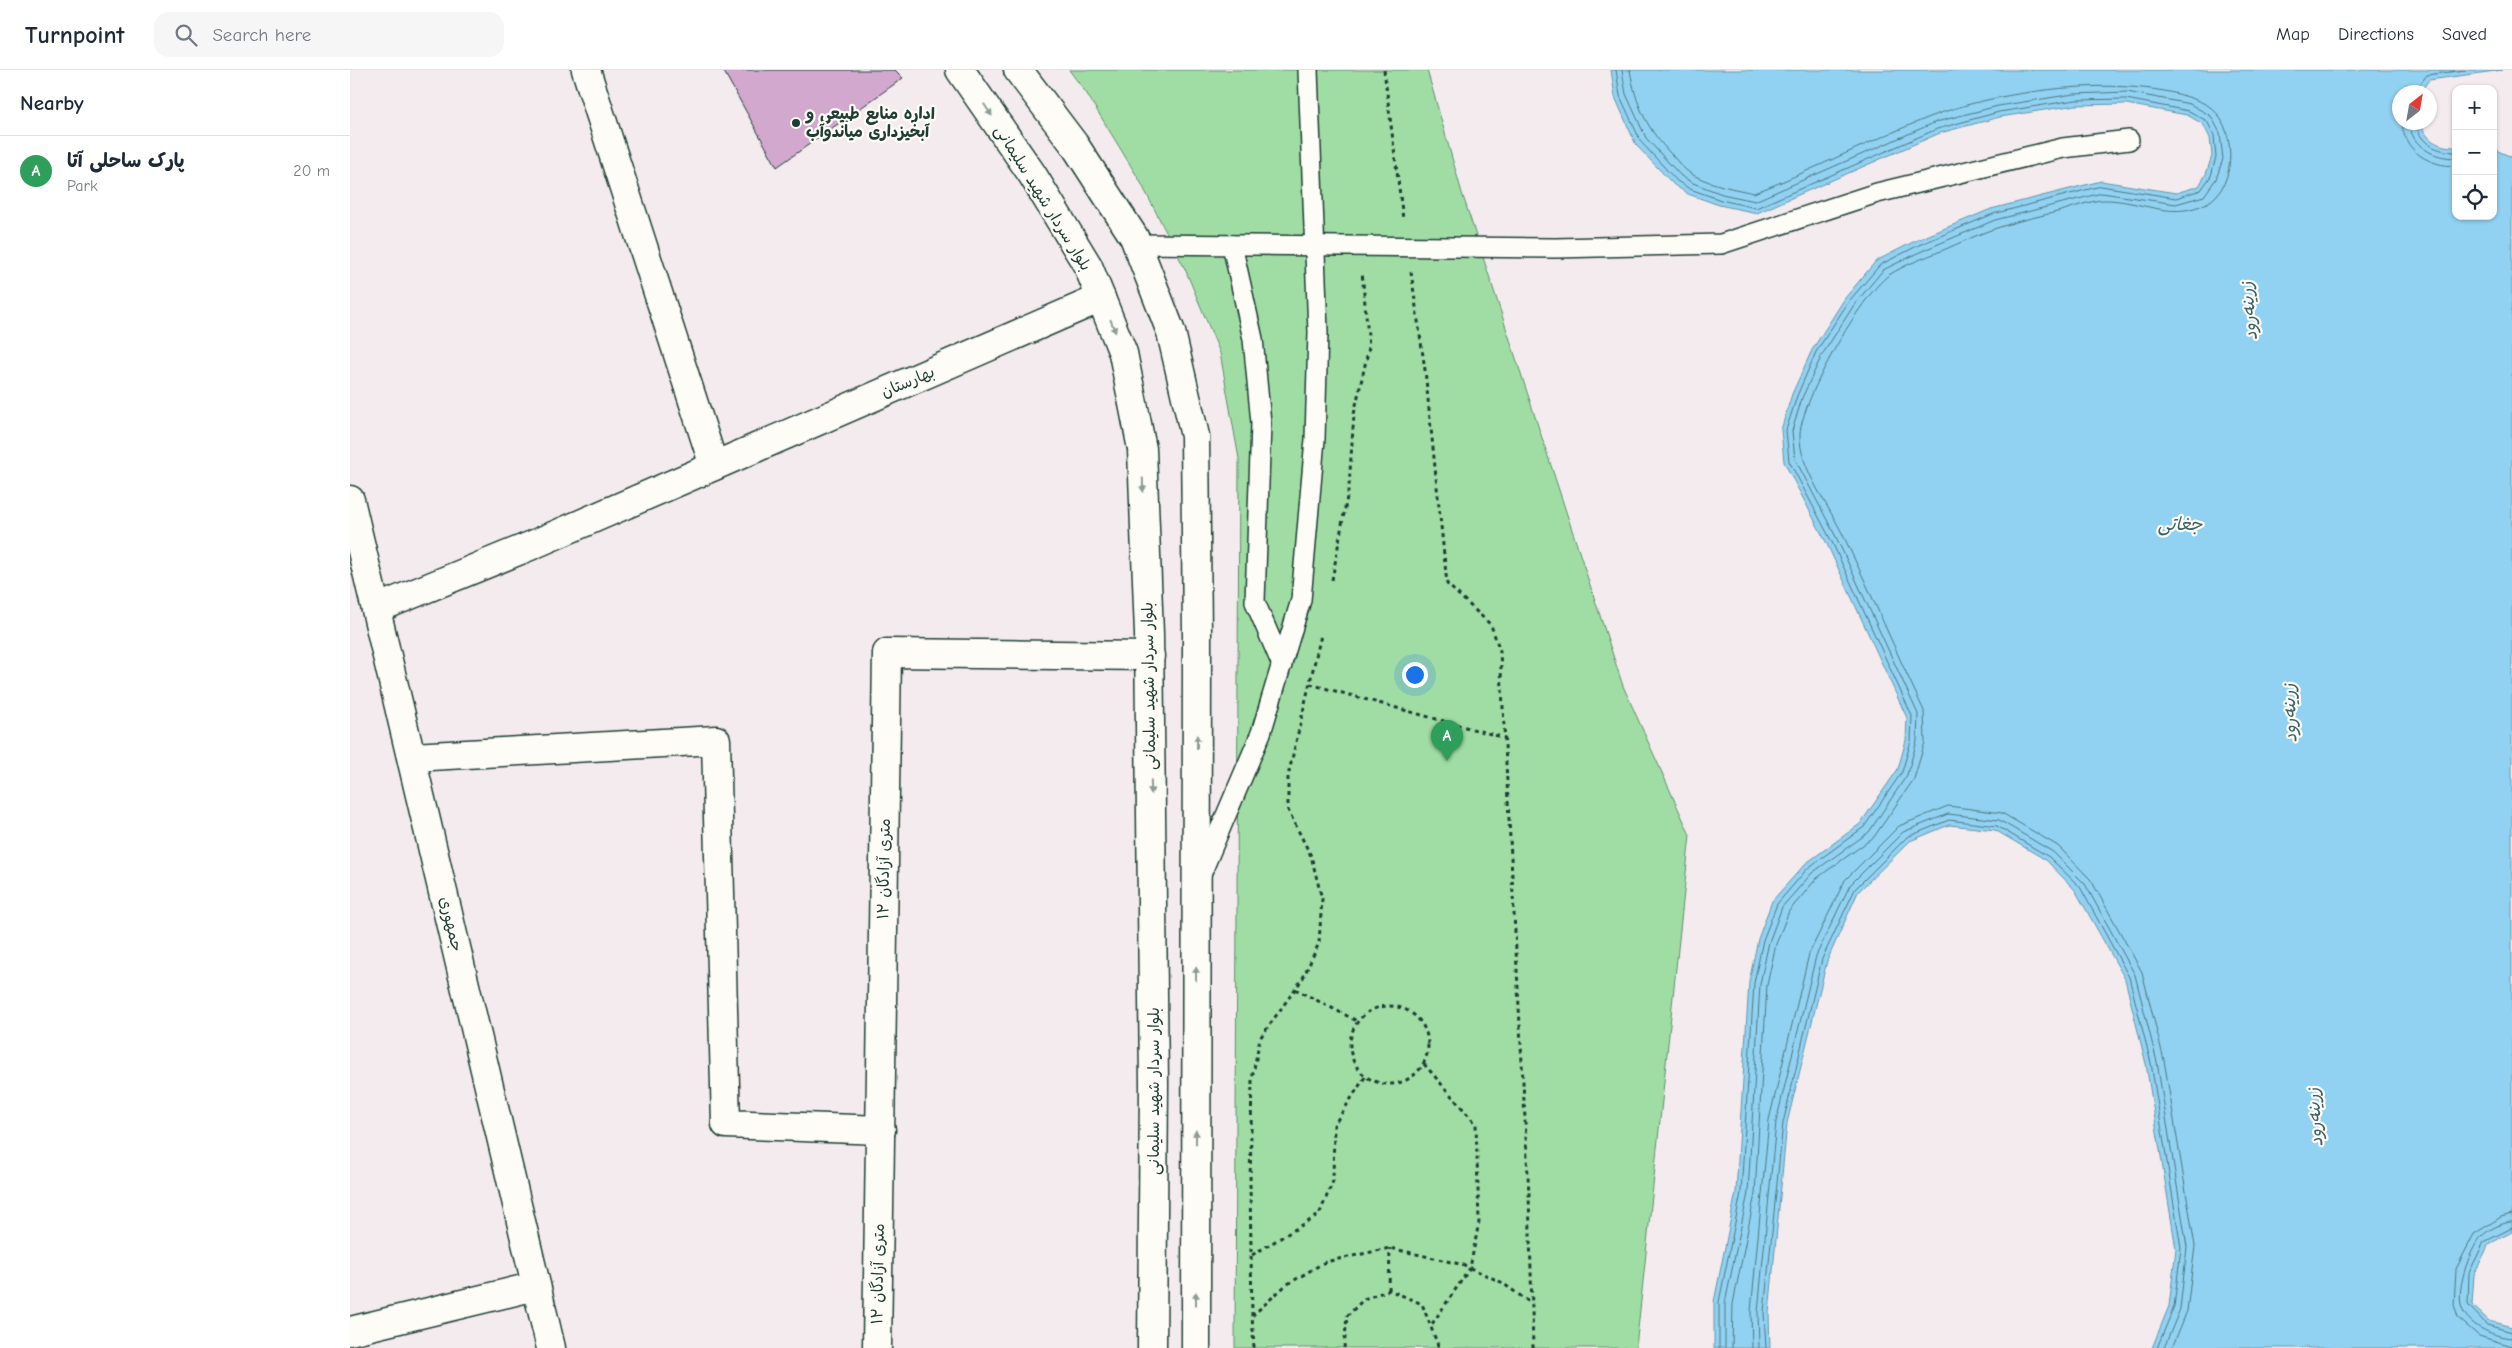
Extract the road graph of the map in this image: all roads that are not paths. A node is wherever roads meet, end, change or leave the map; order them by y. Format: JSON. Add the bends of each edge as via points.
{"nodes":[{"id":1,"x":586,"y":70,"type":"edge"},
{"id":2,"x":960,"y":70,"type":"edge"},
{"id":3,"x":1018,"y":70,"type":"edge"},
{"id":4,"x":1308,"y":70,"type":"edge"},
{"id":5,"x":2129,"y":140,"type":"dead end"},
{"id":6,"x":1137,"y":244,"type":"junction"},
{"id":7,"x":1232,"y":245,"type":"junction"},
{"id":8,"x":1316,"y":247,"type":"junction"},
{"id":9,"x":1101,"y":298,"type":"junction"},
{"id":10,"x":714,"y":466,"type":"junction"},
{"id":11,"x":350,"y":500,"type":"edge"},
{"id":12,"x":376,"y":608,"type":"junction"},
{"id":13,"x":1150,"y":656,"type":"junction"},
{"id":14,"x":1282,"y":666,"type":"junction"},
{"id":15,"x":412,"y":757,"type":"junction"},
{"id":16,"x":1196,"y":884,"type":"junction"},
{"id":17,"x":881,"y":1130,"type":"junction"},
{"id":18,"x":536,"y":1286,"type":"junction"},
{"id":19,"x":350,"y":1331,"type":"edge"},
{"id":20,"x":551,"y":1348,"type":"edge"},
{"id":21,"x":877,"y":1348,"type":"edge"},
{"id":22,"x":1152,"y":1348,"type":"edge"},
{"id":23,"x":1196,"y":1348,"type":"edge"}],
"edges":[{"from":1,"to":10,"type":"street"},
{"from":2,"to":9,"type":"street","name":"بلوار سردار شهید سلیمانی","one_way":true,"via":[[1032,174],[1088,266]]},
{"from":3,"to":6,"type":"street","via":[[1074,144]]},
{"from":4,"to":8,"type":"lane"},
{"from":5,"to":8,"type":"lane","via":[[2063,148],[1877,193],[1721,244],[1556,248]]},
{"from":6,"to":7,"type":"lane"},
{"from":16,"to":6,"type":"street","one_way":true,"via":[[1195,436],[1171,332]]},
{"from":7,"to":8,"type":"lane"},
{"from":7,"to":14,"type":"lane","via":[[1253,339],[1261,423],[1255,602]]},
{"from":8,"to":14,"type":"lane","via":[[1318,332],[1312,477],[1302,600]]},
{"from":9,"to":10,"type":"street","name":"بهارستان"},
{"from":9,"to":13,"type":"street","name":"بلوار سردار شهید سلیمانی","one_way":true,"via":[[1123,353],[1142,449]]},
{"from":10,"to":12,"type":"street","name":"بهارستان"},
{"from":11,"to":12,"type":"street","name":"جمهوری"},
{"from":12,"to":15,"type":"street","name":"جمهوری"},
{"from":13,"to":17,"type":"street","name":"۱۲ متری آزادگان","via":[[887,653]]},
{"from":13,"to":22,"type":"street","name":"بلوار سردار شهید سلیمانی","one_way":true,"via":[[1154,1084]]},
{"from":14,"to":16,"type":"lane","via":[[1261,733]]},
{"from":15,"to":17,"type":"street","via":[[716,740],[726,1124]]},
{"from":15,"to":18,"type":"street","name":"جمهوری"},
{"from":23,"to":16,"type":"street","one_way":true},
{"from":17,"to":21,"type":"street","name":"۱۲ متری آزادگان"},
{"from":18,"to":19,"type":"street"},
{"from":18,"to":20,"type":"street","name":"جمهوری"}]}
